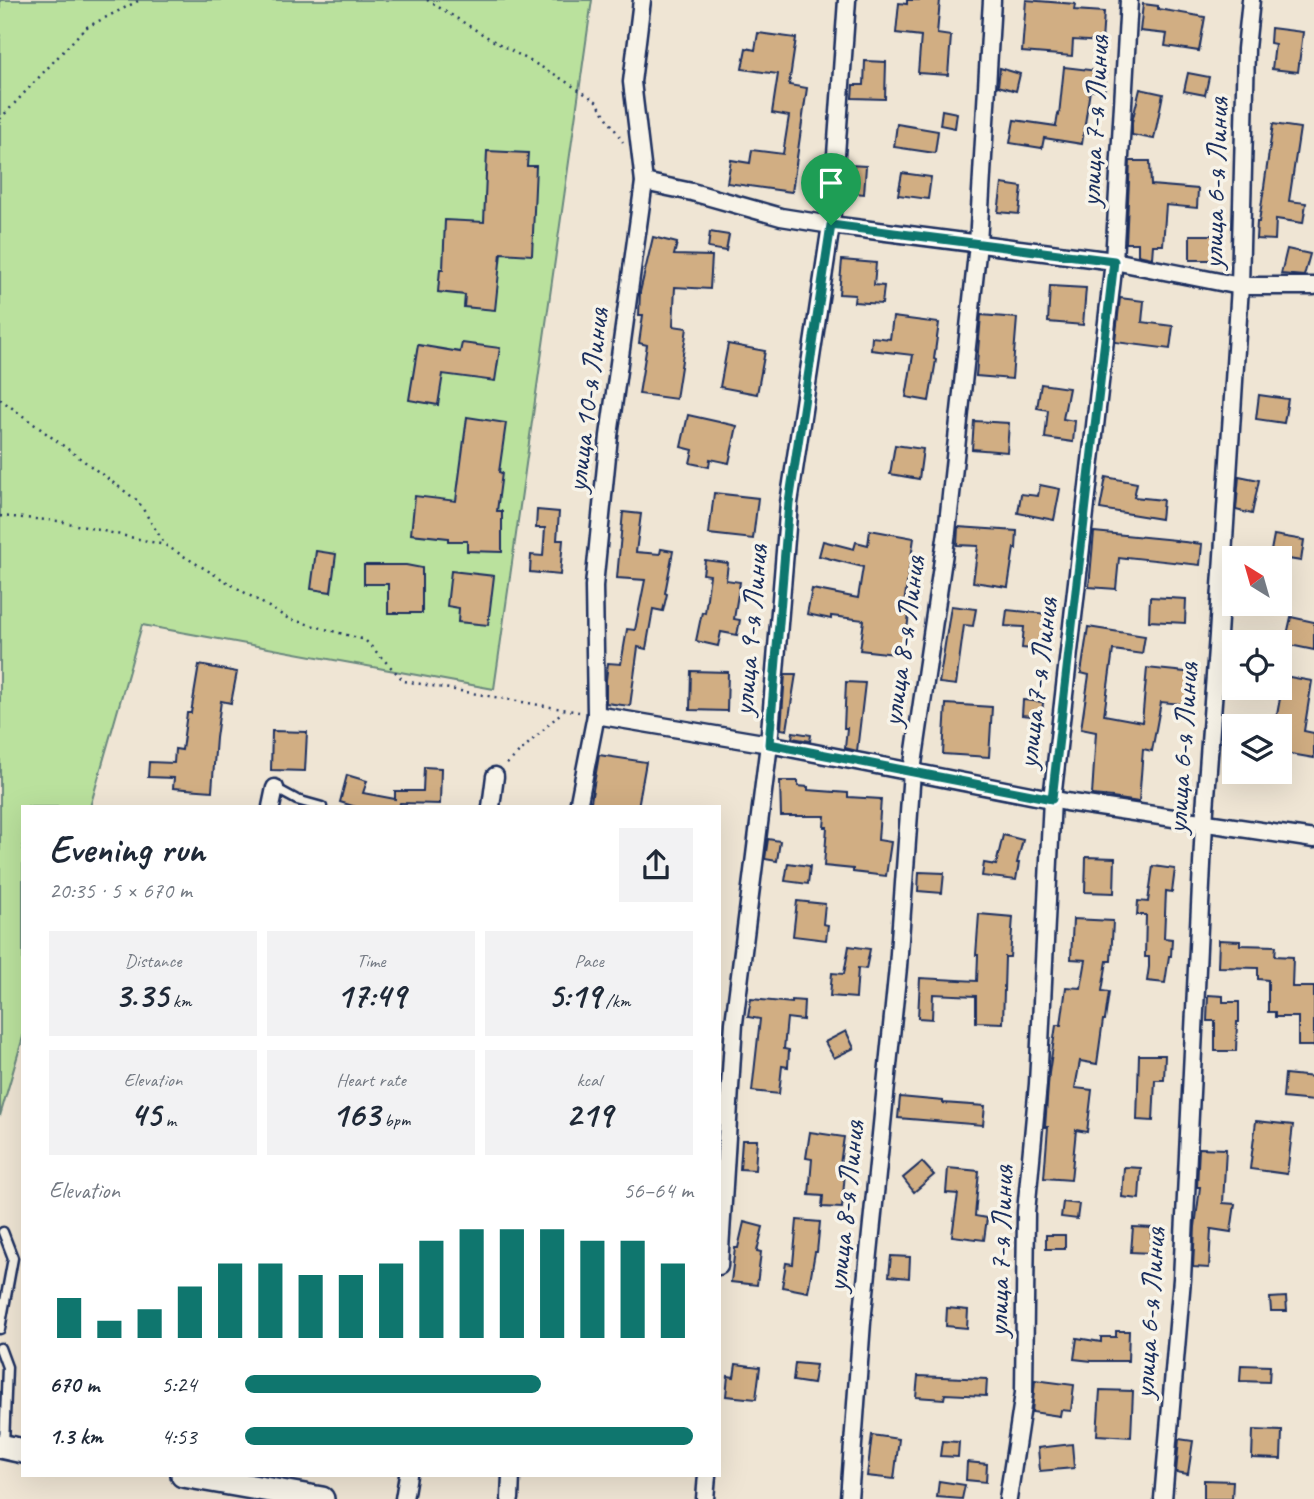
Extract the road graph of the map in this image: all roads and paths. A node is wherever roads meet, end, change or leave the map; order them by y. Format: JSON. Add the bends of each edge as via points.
{"nodes":[{"id":1,"x":140,"y":0,"type":"edge"},
{"id":2,"x":427,"y":0,"type":"edge"},
{"id":3,"x":642,"y":0,"type":"edge"},
{"id":4,"x":847,"y":0,"type":"edge"},
{"id":5,"x":992,"y":0,"type":"edge"},
{"id":6,"x":1129,"y":0,"type":"edge"},
{"id":7,"x":1251,"y":0,"type":"edge"},
{"id":8,"x":0,"y":119,"type":"edge"},
{"id":9,"x":627,"y":149,"type":"dead end"},
{"id":10,"x":644,"y":182,"type":"junction"},
{"id":11,"x":831,"y":225,"type":"junction"},
{"id":12,"x":978,"y":244,"type":"junction"},
{"id":13,"x":1114,"y":261,"type":"junction"},
{"id":14,"x":1240,"y":286,"type":"junction"},
{"id":15,"x":1314,"y":286,"type":"edge"},
{"id":16,"x":0,"y":399,"type":"edge"},
{"id":17,"x":0,"y":516,"type":"edge"},
{"id":18,"x":165,"y":545,"type":"junction"},
{"id":19,"x":564,"y":710,"type":"junction"},
{"id":20,"x":596,"y":715,"type":"junction"},
{"id":21,"x":769,"y":744,"type":"junction"},
{"id":22,"x":912,"y":771,"type":"junction"},
{"id":23,"x":495,"y":776,"type":"joint"},
{"id":24,"x":275,"y":788,"type":"joint"},
{"id":25,"x":1052,"y":799,"type":"junction"},
{"id":26,"x":271,"y":805,"type":"edge"},
{"id":27,"x":315,"y":805,"type":"edge"},
{"id":28,"x":491,"y":805,"type":"edge"},
{"id":29,"x":578,"y":805,"type":"edge"},
{"id":30,"x":1204,"y":823,"type":"junction"},
{"id":31,"x":1314,"y":839,"type":"edge"},
{"id":32,"x":3,"y":1232,"type":"dead end"},
{"id":33,"x":721,"y":1234,"type":"edge"},
{"id":34,"x":0,"y":1329,"type":"edge"},
{"id":35,"x":0,"y":1348,"type":"edge"},
{"id":36,"x":9,"y":1448,"type":"edge"},
{"id":37,"x":195,"y":1477,"type":"edge"},
{"id":38,"x":408,"y":1477,"type":"edge"},
{"id":39,"x":511,"y":1477,"type":"edge"},
{"id":40,"x":707,"y":1477,"type":"edge"},
{"id":41,"x":322,"y":1499,"type":"edge"},
{"id":42,"x":404,"y":1499,"type":"edge"},
{"id":43,"x":510,"y":1499,"type":"edge"},
{"id":44,"x":705,"y":1499,"type":"edge"},
{"id":45,"x":849,"y":1499,"type":"edge"},
{"id":46,"x":1008,"y":1499,"type":"edge"},
{"id":47,"x":1163,"y":1499,"type":"edge"}],
"edges":[{"from":1,"to":8,"type":"path","via":[[85,28]]},
{"from":2,"to":9,"type":"path","via":[[596,101]]},
{"from":3,"to":10,"type":"street","name":"улица 10-я Линия","via":[[632,82]]},
{"from":4,"to":11,"type":"street","name":"улица 9-я Линия"},
{"from":5,"to":12,"type":"street","name":"улица 8-я Линия"},
{"from":6,"to":13,"type":"street","name":"улица 7-я Линия"},
{"from":7,"to":14,"type":"street","name":"улица 6-я Линия"},
{"from":10,"to":11,"type":"street"},
{"from":10,"to":20,"type":"street","name":"улица 10-я Линия","via":[[593,586]]},
{"from":11,"to":12,"type":"street"},
{"from":11,"to":21,"type":"street","name":"улица 9-я Линия","via":[[789,503]]},
{"from":12,"to":13,"type":"street"},
{"from":12,"to":22,"type":"street","name":"улица 8-я Линия","via":[[947,532]]},
{"from":13,"to":14,"type":"street"},
{"from":13,"to":25,"type":"street","name":"улица 7-я Линия"},
{"from":14,"to":15,"type":"street"},
{"from":14,"to":30,"type":"street","name":"улица 6-я Линия"},
{"from":16,"to":18,"type":"path","via":[[138,500]]},
{"from":17,"to":18,"type":"path","via":[[59,521]]},
{"from":18,"to":19,"type":"path","via":[[289,619],[365,640],[404,681]]},
{"from":19,"to":20,"type":"path"},
{"from":19,"to":23,"type":"path"},
{"from":20,"to":21,"type":"street"},
{"from":20,"to":29,"type":"street","name":"улица 10-я Линия"},
{"from":21,"to":22,"type":"street"},
{"from":21,"to":33,"type":"street","name":"улица 9-я Линия","via":[[734,1023]]},
{"from":22,"to":25,"type":"street"},
{"from":22,"to":45,"type":"street","name":"улица 8-я Линия"},
{"from":23,"to":28,"type":"street"},
{"from":24,"to":26,"type":"street"},
{"from":24,"to":27,"type":"lane"},
{"from":25,"to":30,"type":"street"},
{"from":25,"to":46,"type":"street","name":"улица 7-я Линия","via":[[1038,1084],[1026,1212],[1024,1394]]},
{"from":30,"to":31,"type":"street"},
{"from":30,"to":47,"type":"street","name":"улица 6-я Линия","via":[[1182,1279]]},
{"from":32,"to":34,"type":"lane","via":[[13,1258]]},
{"from":35,"to":36,"type":"lane","via":[[7,1367]]},
{"from":37,"to":41,"type":"street"},
{"from":38,"to":42,"type":"street"},
{"from":39,"to":43,"type":"street"},
{"from":40,"to":44,"type":"street"}]}
